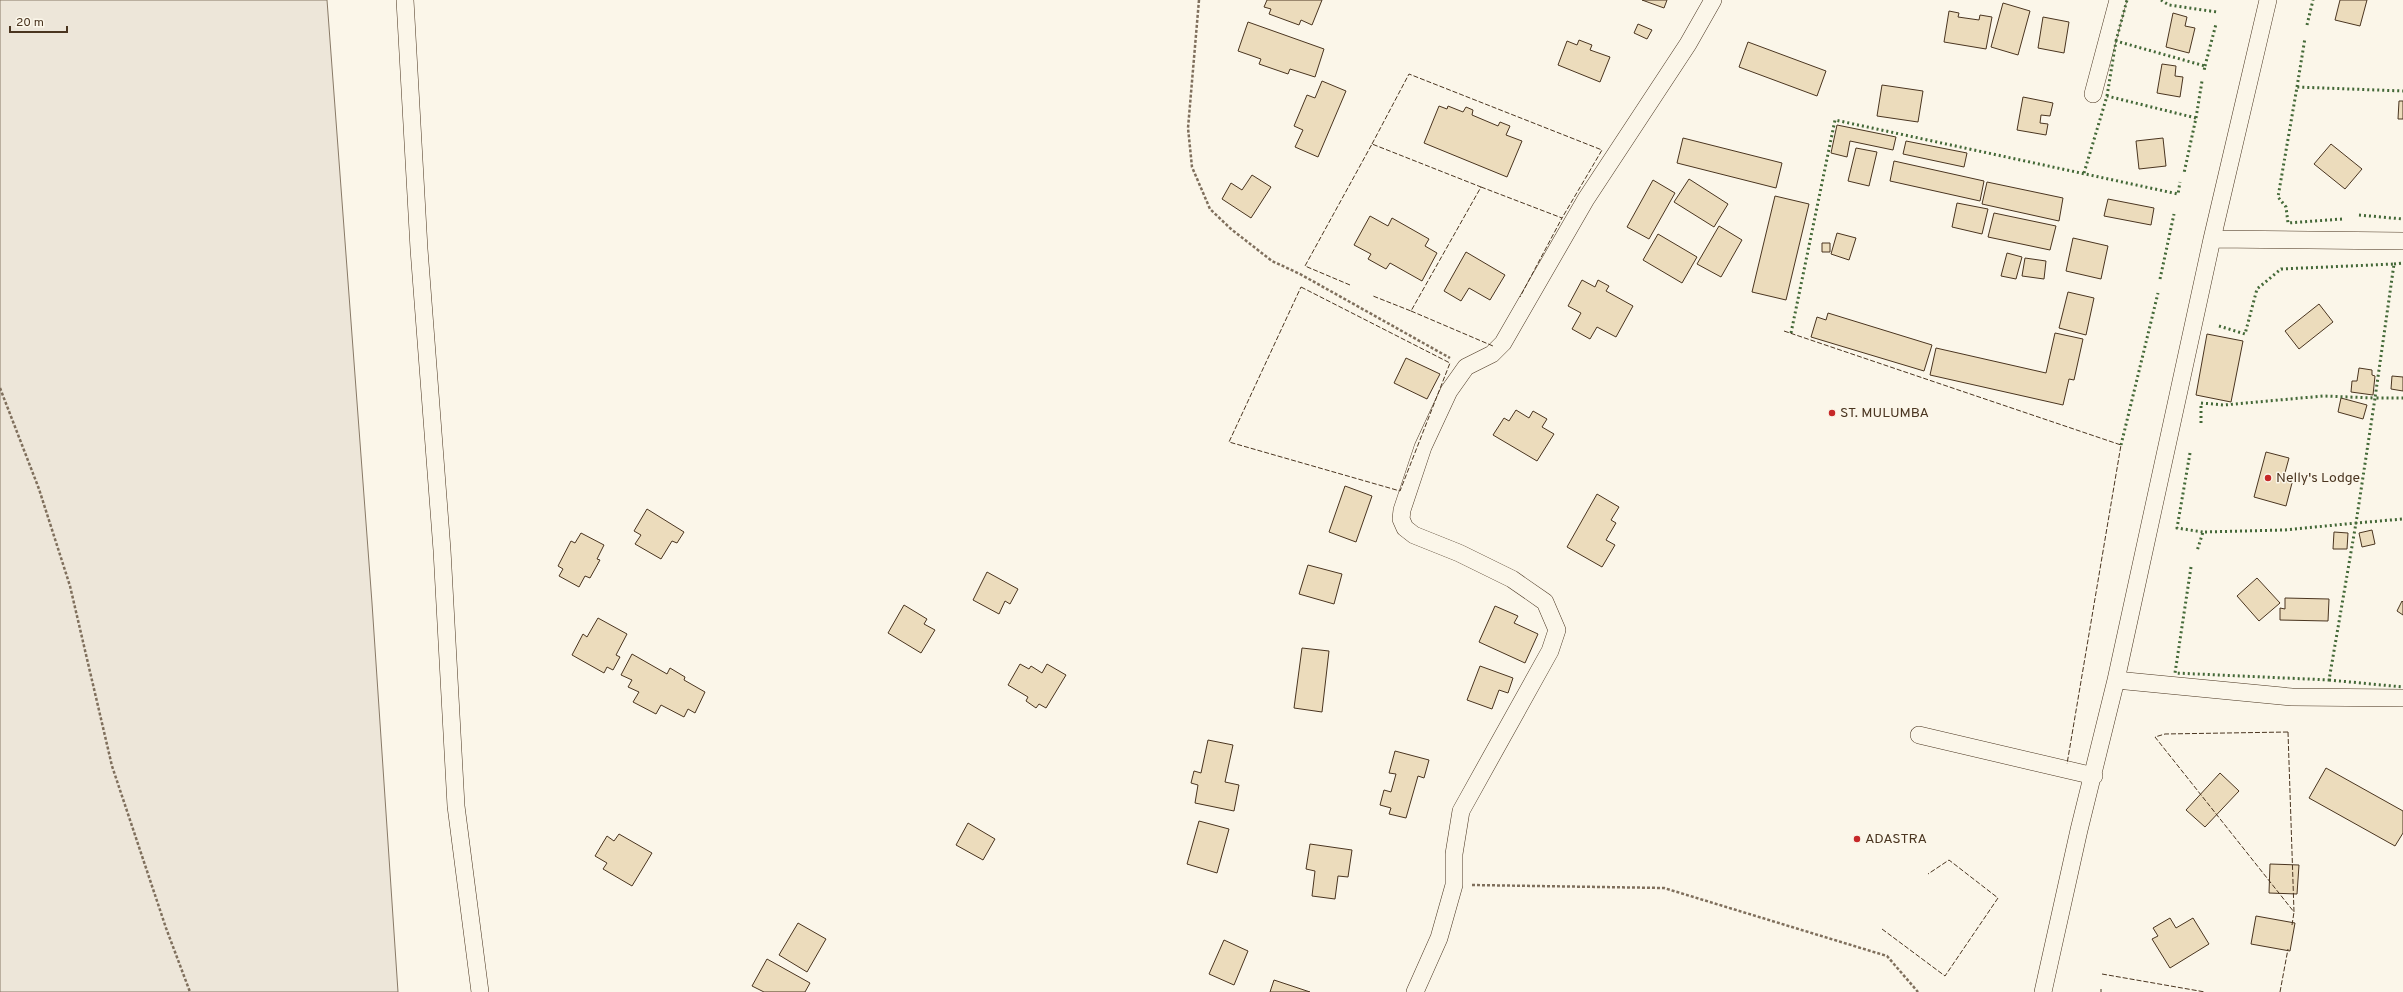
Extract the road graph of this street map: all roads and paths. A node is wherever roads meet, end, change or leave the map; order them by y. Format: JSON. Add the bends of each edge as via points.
{"nodes":[{"id":1,"x":405,"y":0,"type":"edge"},
{"id":2,"x":1199,"y":0,"type":"edge"},
{"id":3,"x":1713,"y":0,"type":"edge"},
{"id":4,"x":2118,"y":0,"type":"edge"},
{"id":5,"x":2268,"y":0,"type":"edge"},
{"id":6,"x":2092,"y":94,"type":"dead end"},
{"id":7,"x":2212,"y":239,"type":"junction"},
{"id":8,"x":2403,"y":241,"type":"edge"},
{"id":9,"x":1466,"y":367,"type":"junction"},
{"id":10,"x":0,"y":388,"type":"edge"},
{"id":11,"x":2116,"y":680,"type":"junction"},
{"id":12,"x":2403,"y":698,"type":"edge"},
{"id":13,"x":1919,"y":735,"type":"dead end"},
{"id":14,"x":2094,"y":776,"type":"junction"},
{"id":15,"x":1454,"y":885,"type":"junction"},
{"id":16,"x":190,"y":992,"type":"edge"},
{"id":17,"x":480,"y":992,"type":"edge"},
{"id":18,"x":1415,"y":992,"type":"edge"},
{"id":19,"x":1918,"y":992,"type":"edge"},
{"id":20,"x":2044,"y":992,"type":"edge"}],
"edges":[{"from":1,"to":17,"type":"street","via":[[419,249],[442,550],[456,806]]},
{"from":2,"to":9,"type":"path","via":[[1188,128],[1192,167],[1210,209],[1272,261],[1300,274]]},
{"from":3,"to":9,"type":"street","via":[[1688,44],[1586,199],[1502,343],[1492,354]]},
{"from":4,"to":6,"type":"street"},
{"from":5,"to":7,"type":"street"},
{"from":7,"to":8,"type":"street"},
{"from":7,"to":11,"type":"street"},
{"from":9,"to":15,"type":"street","via":[[1443,401],[1423,447],[1401,519],[1414,535],[1512,579],[1545,602],[1557,630],[1550,651],[1461,811],[1454,854]]},
{"from":10,"to":16,"type":"path","via":[[39,489],[68,579],[112,766]]},
{"from":11,"to":12,"type":"street","via":[[2292,697]]},
{"from":11,"to":14,"type":"street"},
{"from":13,"to":14,"type":"street"},
{"from":14,"to":20,"type":"street","via":[[2079,830]]},
{"from":15,"to":18,"type":"street","via":[[1439,938]]},
{"from":15,"to":19,"type":"path","via":[[1664,888],[1886,956]]}]}
